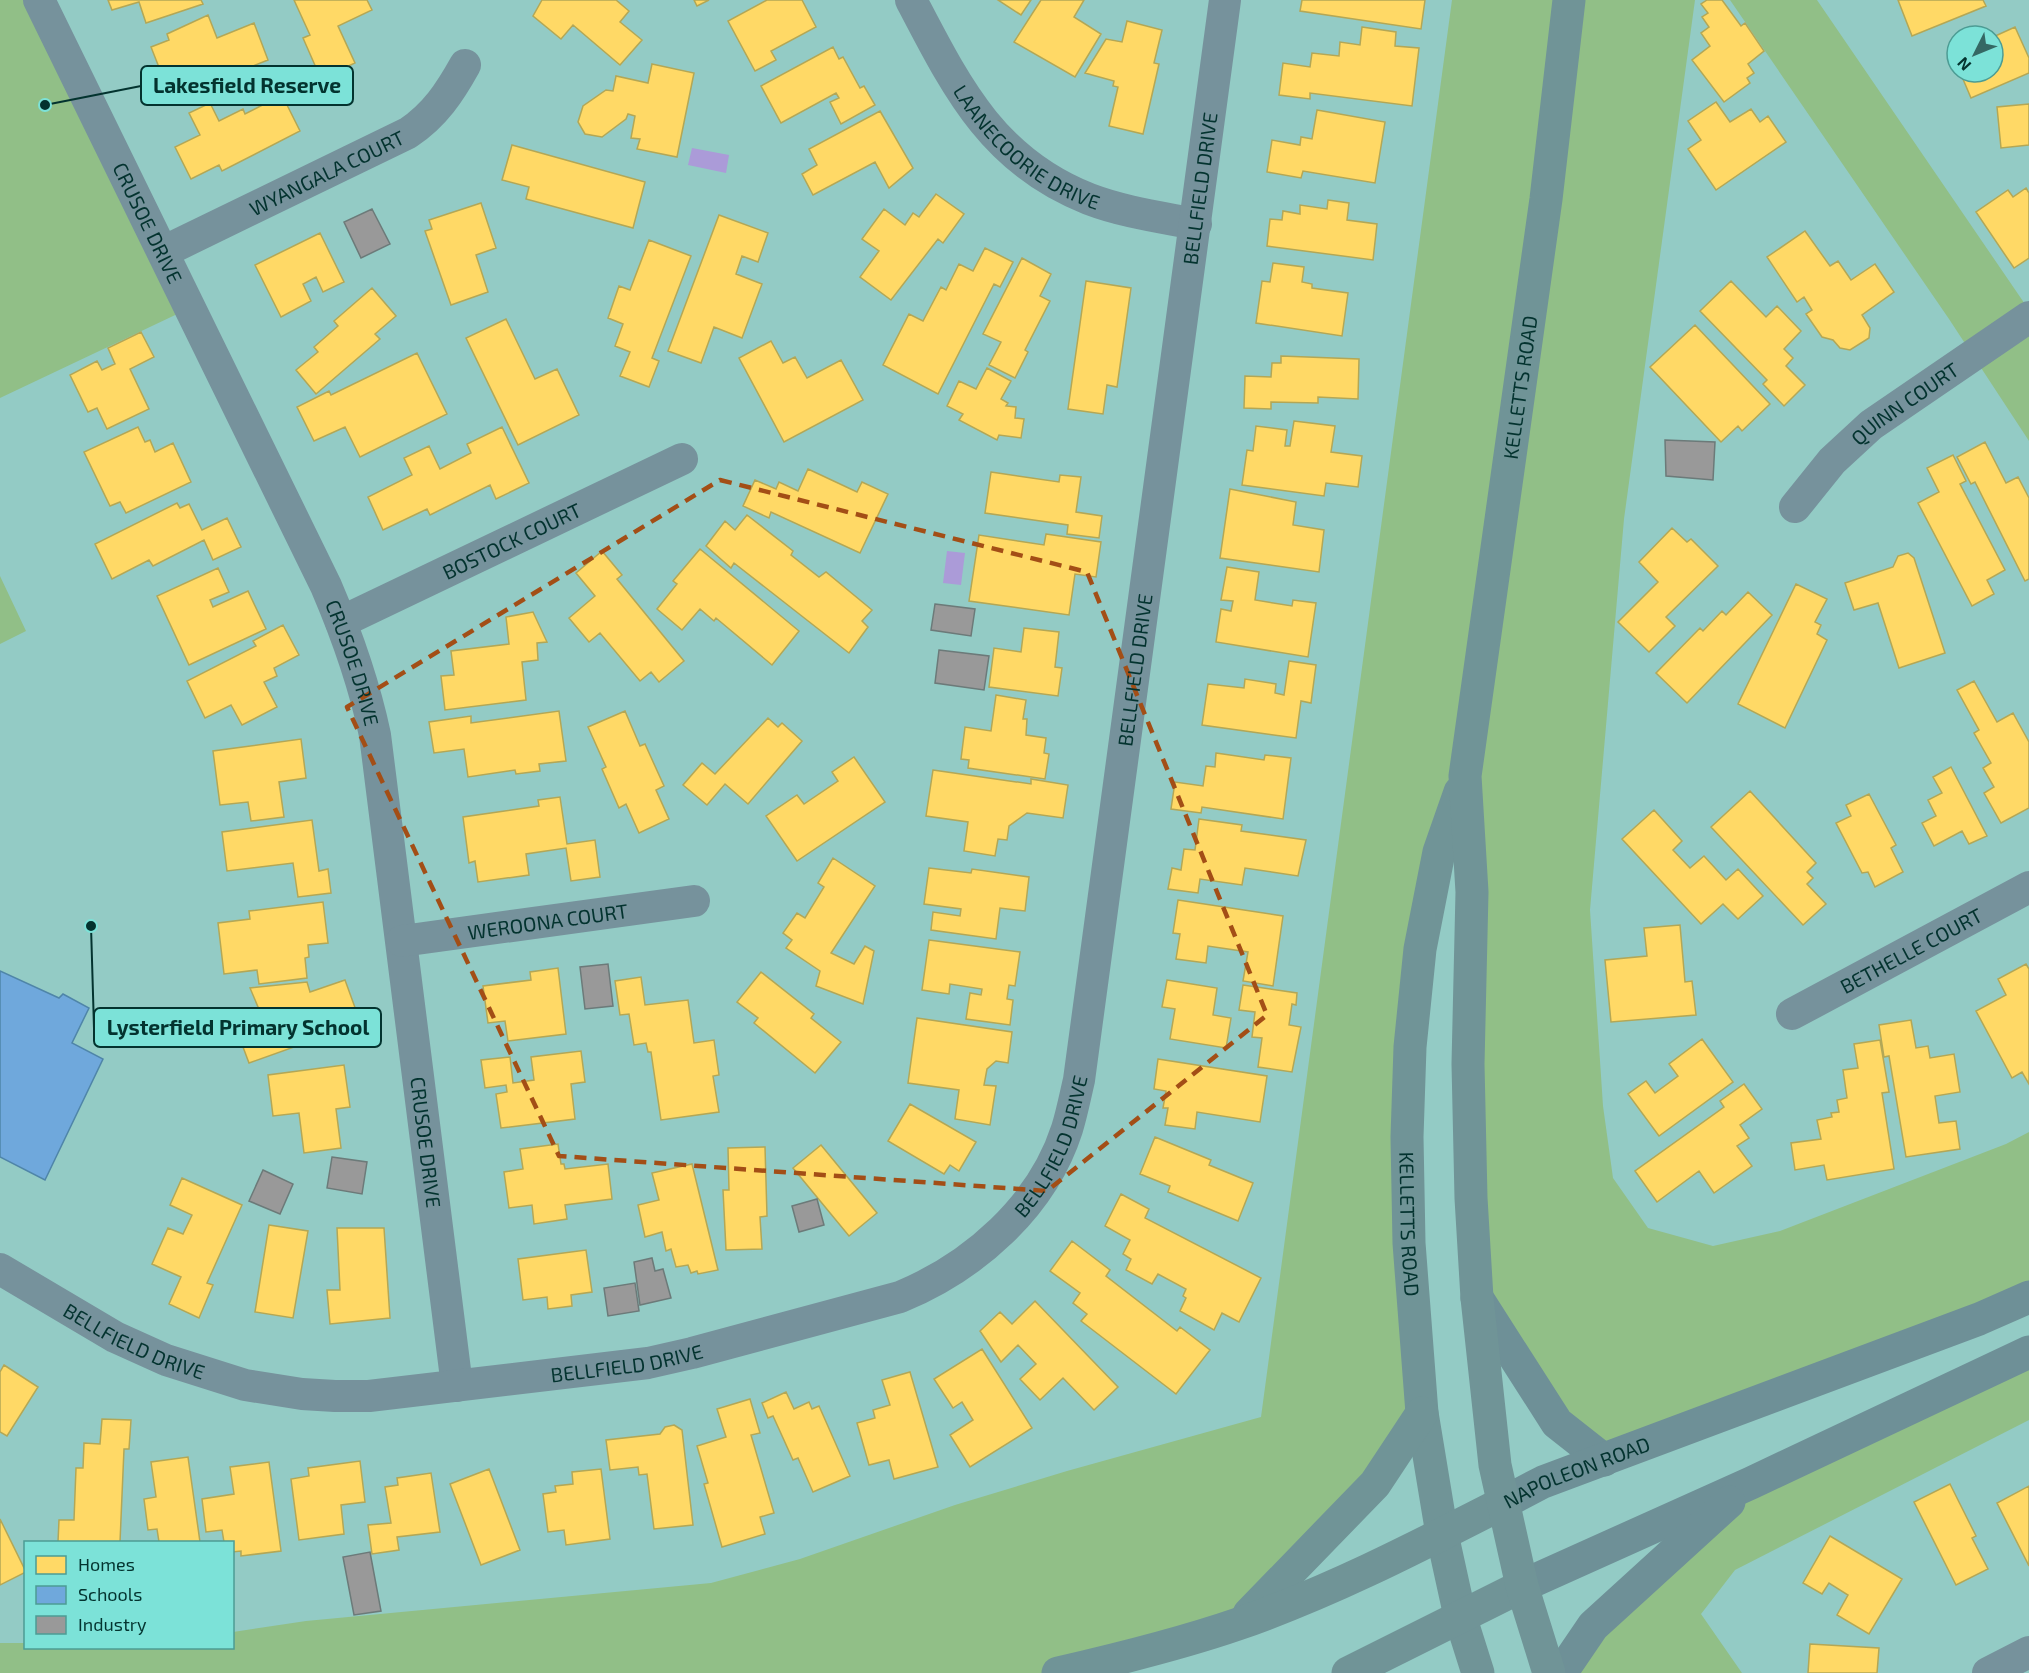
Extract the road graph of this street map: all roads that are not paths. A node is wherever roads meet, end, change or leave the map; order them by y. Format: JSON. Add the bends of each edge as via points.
{"nodes":[{"id":1,"x":39,"y":0,"type":"edge"},
{"id":2,"x":911,"y":0,"type":"edge"},
{"id":3,"x":1225,"y":0,"type":"edge"},
{"id":4,"x":1569,"y":0,"type":"edge"},
{"id":5,"x":465,"y":65,"type":"dead end"},
{"id":6,"x":1196,"y":224,"type":"junction"},
{"id":7,"x":163,"y":252,"type":"junction"},
{"id":8,"x":2029,"y":317,"type":"edge"},
{"id":9,"x":682,"y":459,"type":"dead end"},
{"id":10,"x":1795,"y":507,"type":"dead end"},
{"id":11,"x":342,"y":622,"type":"junction"},
{"id":12,"x":1465,"y":776,"type":"junction"},
{"id":13,"x":2029,"y":887,"type":"edge"},
{"id":14,"x":694,"y":901,"type":"dead end"},
{"id":15,"x":402,"y":940,"type":"junction"},
{"id":16,"x":1792,"y":1014,"type":"dead end"},
{"id":17,"x":0,"y":1269,"type":"edge"},
{"id":18,"x":2029,"y":1297,"type":"edge"},
{"id":19,"x":1477,"y":1298,"type":"junction"},
{"id":20,"x":2029,"y":1352,"type":"edge"},
{"id":21,"x":458,"y":1386,"type":"junction"},
{"id":22,"x":1422,"y":1413,"type":"junction"},
{"id":23,"x":1604,"y":1460,"type":"junction"},
{"id":24,"x":1751,"y":1483,"type":"junction"},
{"id":25,"x":1503,"y":1503,"type":"junction"},
{"id":26,"x":1442,"y":1534,"type":"junction"},
{"id":27,"x":1521,"y":1586,"type":"junction"},
{"id":28,"x":1460,"y":1616,"type":"junction"},
{"id":29,"x":1239,"y":1623,"type":"junction"},
{"id":30,"x":2029,"y":1652,"type":"edge"},
{"id":31,"x":1353,"y":1672,"type":"edge"},
{"id":32,"x":1058,"y":1673,"type":"edge"},
{"id":33,"x":1478,"y":1673,"type":"edge"},
{"id":34,"x":1549,"y":1673,"type":"edge"},
{"id":35,"x":1561,"y":1673,"type":"edge"},
{"id":36,"x":1988,"y":1673,"type":"edge"}],
"edges":[{"from":1,"to":7,"type":"street","name":"CRUSOE DRIVE"},
{"from":2,"to":6,"type":"street","name":"LAANECOORIE DRIVE","via":[[963,96],[983,123],[1026,162],[1089,199]]},
{"from":3,"to":6,"type":"street","name":"BELLFIELD DRIVE"},
{"from":4,"to":12,"type":"main road","name":"KELLETTS ROAD"},
{"from":5,"to":7,"type":"street","name":"WYANGALA COURT","via":[[440,105],[424,123],[408,133]]},
{"from":6,"to":21,"type":"street","name":"BELLFIELD DRIVE","via":[[1081,1072],[1067,1130],[1044,1180],[1006,1228],[978,1251],[929,1285],[900,1297],[648,1363]]},
{"from":7,"to":11,"type":"street","name":"CRUSOE DRIVE"},
{"from":8,"to":10,"type":"street","name":"QUINN COURT","via":[[1871,424],[1832,461]]},
{"from":9,"to":11,"type":"street","name":"BOSTOCK COURT"},
{"from":11,"to":15,"type":"street","name":"CRUSOE DRIVE","via":[[375,735]]},
{"from":12,"to":19,"type":"main road","name":"KELLETTS ROAD","via":[[1472,892],[1468,1064]]},
{"from":12,"to":22,"type":"main road","name":"KELLETTS ROAD","via":[[1439,852],[1424,927],[1410,1047],[1409,1243]]},
{"from":13,"to":16,"type":"street","name":"BETHELLE COURT"},
{"from":14,"to":15,"type":"street","name":"WEROONA COURT"},
{"from":15,"to":21,"type":"street","name":"CRUSOE DRIVE"},
{"from":17,"to":21,"type":"street","name":"BELLFIELD DRIVE","via":[[115,1337],[228,1381],[302,1394],[346,1396]]},
{"from":18,"to":23,"type":"main road","name":"NAPOLEON ROAD"},
{"from":19,"to":23,"type":"main road","via":[[1557,1423]]},
{"from":19,"to":25,"type":"main road","name":"KELLETTS ROAD","via":[[1495,1465]]},
{"from":20,"to":24,"type":"main road"},
{"from":22,"to":26,"type":"main road","name":"KELLETTS ROAD"},
{"from":22,"to":29,"type":"main road","via":[[1375,1484]]},
{"from":23,"to":25,"type":"main road","name":"NAPOLEON ROAD","via":[[1543,1482]]},
{"from":24,"to":27,"type":"main road"},
{"from":24,"to":35,"type":"main road","via":[[1593,1626]]},
{"from":25,"to":26,"type":"main road","name":"NAPOLEON ROAD"},
{"from":25,"to":27,"type":"main road","name":"KELLETTS ROAD"},
{"from":26,"to":28,"type":"main road","name":"KELLETTS ROAD"},
{"from":26,"to":29,"type":"main road","name":"NAPOLEON ROAD","via":[[1386,1563]]},
{"from":27,"to":28,"type":"main road"},
{"from":27,"to":34,"type":"main road","name":"KELLETTS ROAD"},
{"from":28,"to":31,"type":"main road"},
{"from":28,"to":33,"type":"main road","name":"KELLETTS ROAD"},
{"from":29,"to":32,"type":"main road","name":"NAPOLEON ROAD","via":[[1122,1659]]},
{"from":30,"to":36,"type":"street"}]}
